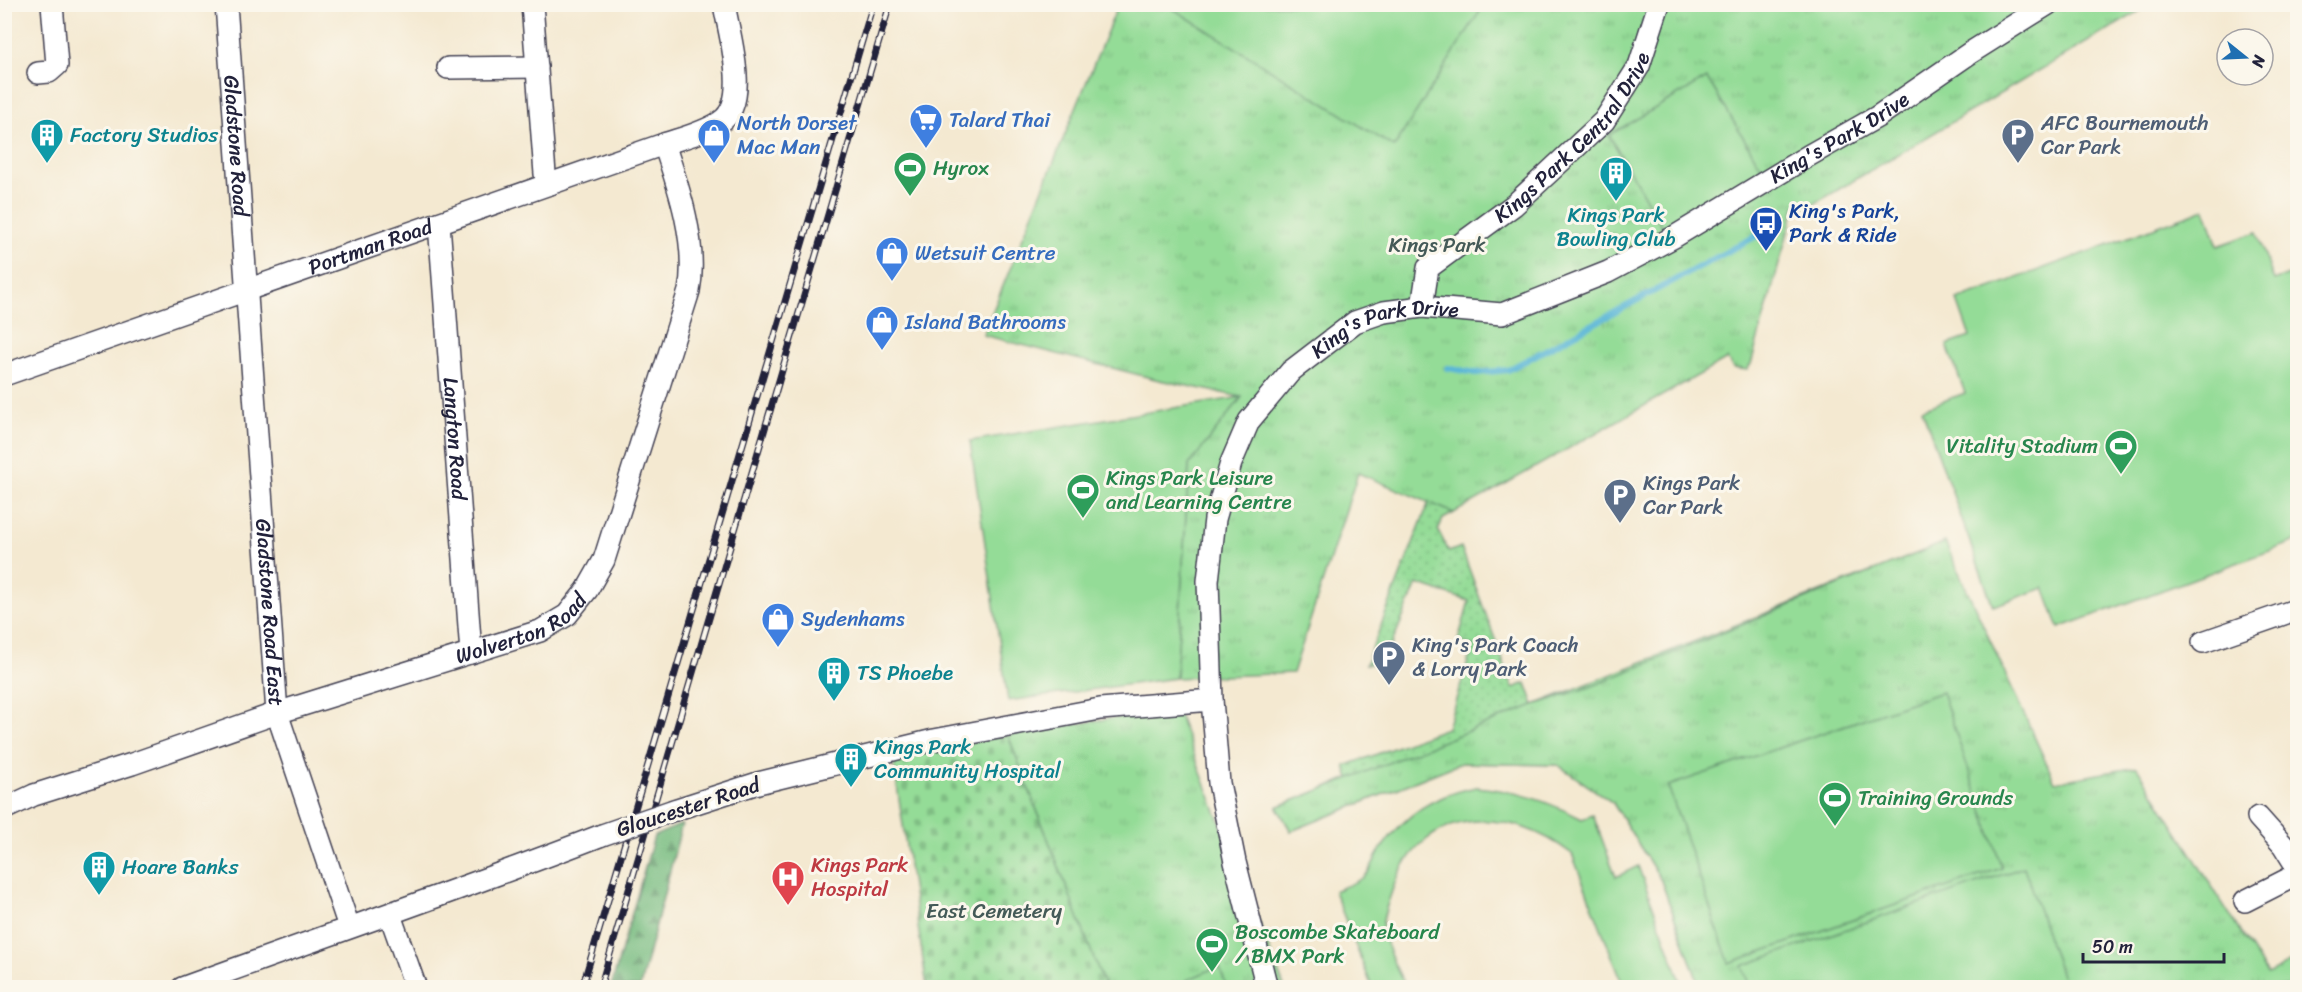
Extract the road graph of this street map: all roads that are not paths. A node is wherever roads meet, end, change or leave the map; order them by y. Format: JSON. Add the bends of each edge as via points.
{"nodes":[{"id":1,"x":52,"y":4,"type":"edge"},
{"id":2,"x":226,"y":4,"type":"edge"},
{"id":3,"x":532,"y":4,"type":"edge"},
{"id":4,"x":724,"y":4,"type":"edge"},
{"id":5,"x":1659,"y":4,"type":"edge"},
{"id":6,"x":2048,"y":4,"type":"edge"},
{"id":7,"x":537,"y":67,"type":"junction"},
{"id":8,"x":448,"y":68,"type":"dead end"},
{"id":9,"x":38,"y":73,"type":"dead end"},
{"id":10,"x":664,"y":144,"type":"junction"},
{"id":11,"x":549,"y":184,"type":"junction"},
{"id":12,"x":439,"y":223,"type":"junction"},
{"id":13,"x":248,"y":289,"type":"junction"},
{"id":14,"x":1422,"y":307,"type":"junction"},
{"id":15,"x":4,"y":375,"type":"edge"},
{"id":16,"x":2298,"y":609,"type":"edge"},
{"id":17,"x":2203,"y":642,"type":"dead end"},
{"id":18,"x":471,"y":653,"type":"junction"},
{"id":19,"x":1212,"y":700,"type":"junction"},
{"id":20,"x":277,"y":713,"type":"junction"},
{"id":21,"x":4,"y":809,"type":"edge"},
{"id":22,"x":2258,"y":817,"type":"dead end"},
{"id":23,"x":2298,"y":869,"type":"edge"},
{"id":24,"x":2298,"y":874,"type":"edge"},
{"id":25,"x":2245,"y":901,"type":"dead end"},
{"id":26,"x":390,"y":915,"type":"junction"},
{"id":27,"x":349,"y":927,"type":"junction"},
{"id":28,"x":182,"y":987,"type":"edge"},
{"id":29,"x":416,"y":987,"type":"edge"},
{"id":30,"x":1267,"y":987,"type":"edge"}],
"edges":[{"from":1,"to":9,"type":"street","via":[[57,65],[49,72]]},
{"from":2,"to":13,"type":"street","name":"Gladstone Road"},
{"from":3,"to":7,"type":"street"},
{"from":4,"to":10,"type":"street","name":"Portman Road","via":[[737,98],[721,122]]},
{"from":5,"to":14,"type":"street","name":"Kings Park Central Drive","via":[[1639,66],[1604,121],[1514,205],[1428,268]]},
{"from":6,"to":14,"type":"street","name":"King's Park Drive","via":[[1877,117],[1608,272],[1502,314]]},
{"from":7,"to":8,"type":"street"},
{"from":7,"to":11,"type":"street"},
{"from":10,"to":11,"type":"street","name":"Portman Road"},
{"from":10,"to":18,"type":"street","name":"Wolverton Road","via":[[679,188],[692,273],[604,560],[567,615],[540,631]]},
{"from":11,"to":12,"type":"street","name":"Portman Road"},
{"from":12,"to":13,"type":"street","name":"Portman Road"},
{"from":12,"to":18,"type":"street","name":"Langton Road"},
{"from":13,"to":15,"type":"street","name":"Portman Road"},
{"from":13,"to":20,"type":"street","name":"Gladstone Road East"},
{"from":14,"to":19,"type":"street","name":"King's Park Drive","via":[[1384,312],[1355,322],[1291,371],[1249,421],[1231,463],[1215,519],[1208,580]]},
{"from":16,"to":17,"type":"street"},
{"from":18,"to":20,"type":"street","name":"Wolverton Road"},
{"from":19,"to":26,"type":"street","name":"Gloucester Road","bridge":true,"via":[[1100,709],[934,740],[758,783]]},
{"from":19,"to":30,"type":"street","name":"King's Park Drive","via":[[1219,783]]},
{"from":20,"to":21,"type":"street","name":"Wolverton Road","via":[[34,795]]},
{"from":20,"to":27,"type":"street","name":"Gladstone Road East"},
{"from":22,"to":23,"type":"street"},
{"from":24,"to":25,"type":"street"},
{"from":26,"to":27,"type":"street","name":"Gloucester Road"},
{"from":26,"to":29,"type":"street"},
{"from":27,"to":28,"type":"street","name":"Gloucester Road"}]}
